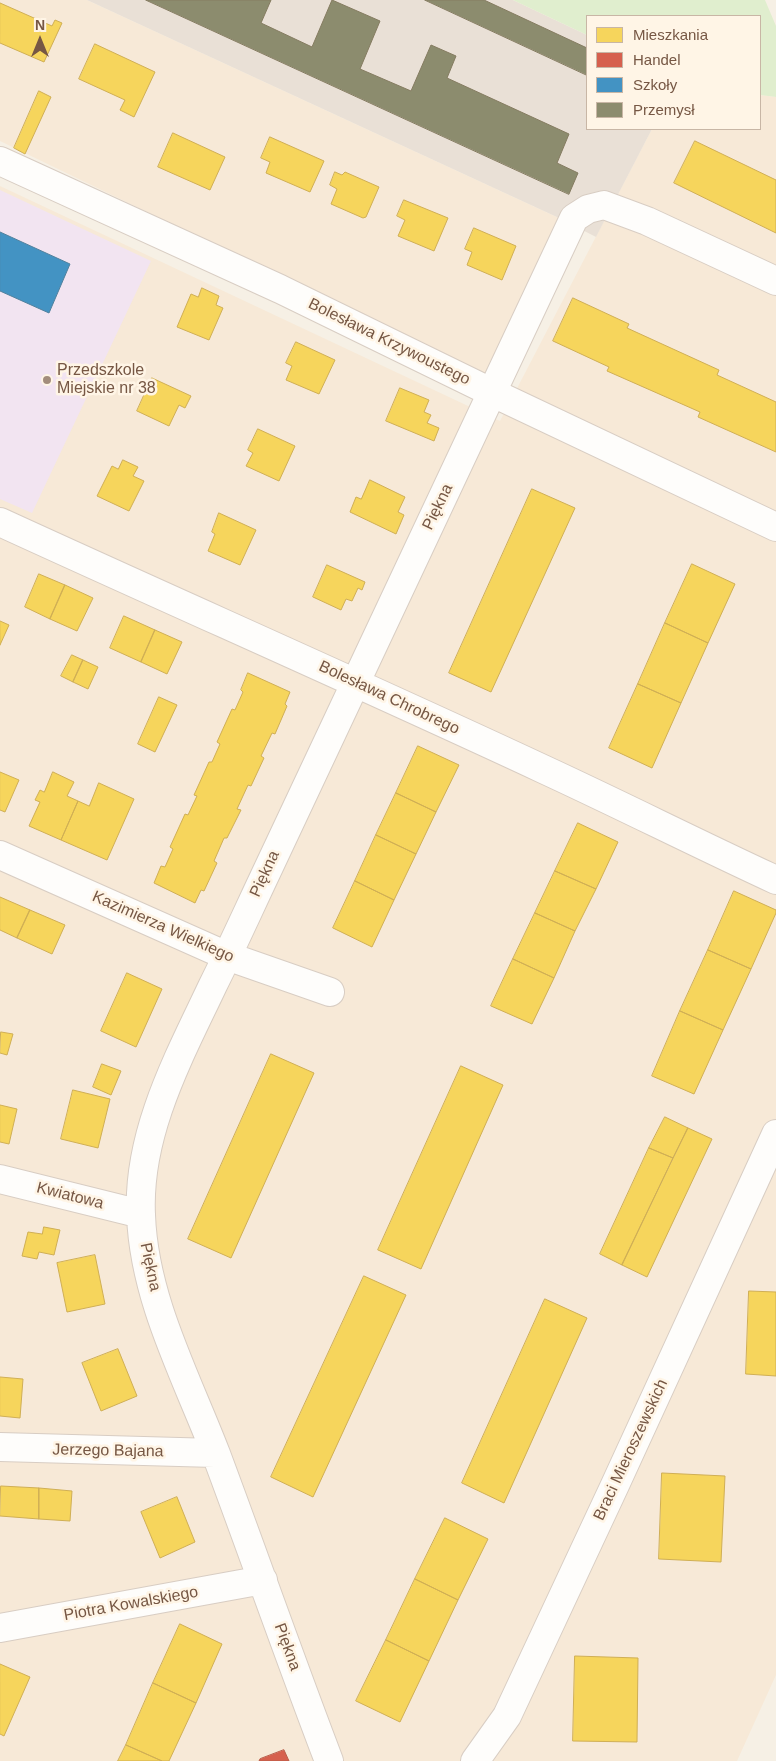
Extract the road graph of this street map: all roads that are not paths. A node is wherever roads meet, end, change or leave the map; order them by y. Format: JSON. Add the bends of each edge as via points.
{"nodes":[{"id":1,"x":0,"y":160,"type":"edge"},
{"id":2,"x":776,"y":281,"type":"edge"},
{"id":3,"x":493,"y":393,"type":"junction"},
{"id":4,"x":0,"y":522,"type":"edge"},
{"id":5,"x":776,"y":527,"type":"edge"},
{"id":6,"x":354,"y":682,"type":"junction"},
{"id":7,"x":0,"y":855,"type":"edge"},
{"id":8,"x":776,"y":880,"type":"edge"},
{"id":9,"x":227,"y":956,"type":"junction"},
{"id":10,"x":330,"y":992,"type":"dead end"},
{"id":11,"x":776,"y":1134,"type":"edge"},
{"id":12,"x":0,"y":1179,"type":"edge"},
{"id":13,"x":141,"y":1214,"type":"junction"},
{"id":14,"x":0,"y":1447,"type":"edge"},
{"id":15,"x":215,"y":1453,"type":"junction"},
{"id":16,"x":263,"y":1580,"type":"junction"},
{"id":17,"x":0,"y":1628,"type":"edge"},
{"id":18,"x":328,"y":1761,"type":"edge"},
{"id":19,"x":475,"y":1761,"type":"edge"}],
"edges":[{"from":1,"to":3,"type":"street","name":"Bolesława Krzywoustego","via":[[280,289]]},
{"from":2,"to":3,"type":"street","name":"Piękna","via":[[647,220],[604,204],[588,209],[574,218]]},
{"from":3,"to":5,"type":"street","name":"Bolesława Krzywoustego"},
{"from":3,"to":6,"type":"street","name":"Piękna"},
{"from":4,"to":6,"type":"street","name":"Bolesława Chrobrego"},
{"from":6,"to":8,"type":"street","name":"Bolesława Chrobrego"},
{"from":6,"to":9,"type":"street","name":"Piękna"},
{"from":7,"to":9,"type":"street","name":"Kazimierza Wielkiego"},
{"from":9,"to":10,"type":"street","name":"Kazimierza Wielkiego"},
{"from":9,"to":13,"type":"street","name":"Piękna","via":[[158,1108],[143,1160]]},
{"from":11,"to":19,"type":"street","name":"Braci Mieroszewskich","via":[[507,1716]]},
{"from":12,"to":13,"type":"street","name":"Kwiatowa"},
{"from":13,"to":15,"type":"street","name":"Piękna","via":[[146,1266],[165,1329]]},
{"from":14,"to":15,"type":"street","name":"Jerzego Bajana"},
{"from":15,"to":16,"type":"street","name":"Piękna"},
{"from":16,"to":17,"type":"street","name":"Piotra Kowalskiego"},
{"from":16,"to":18,"type":"street","name":"Piękna"}]}
